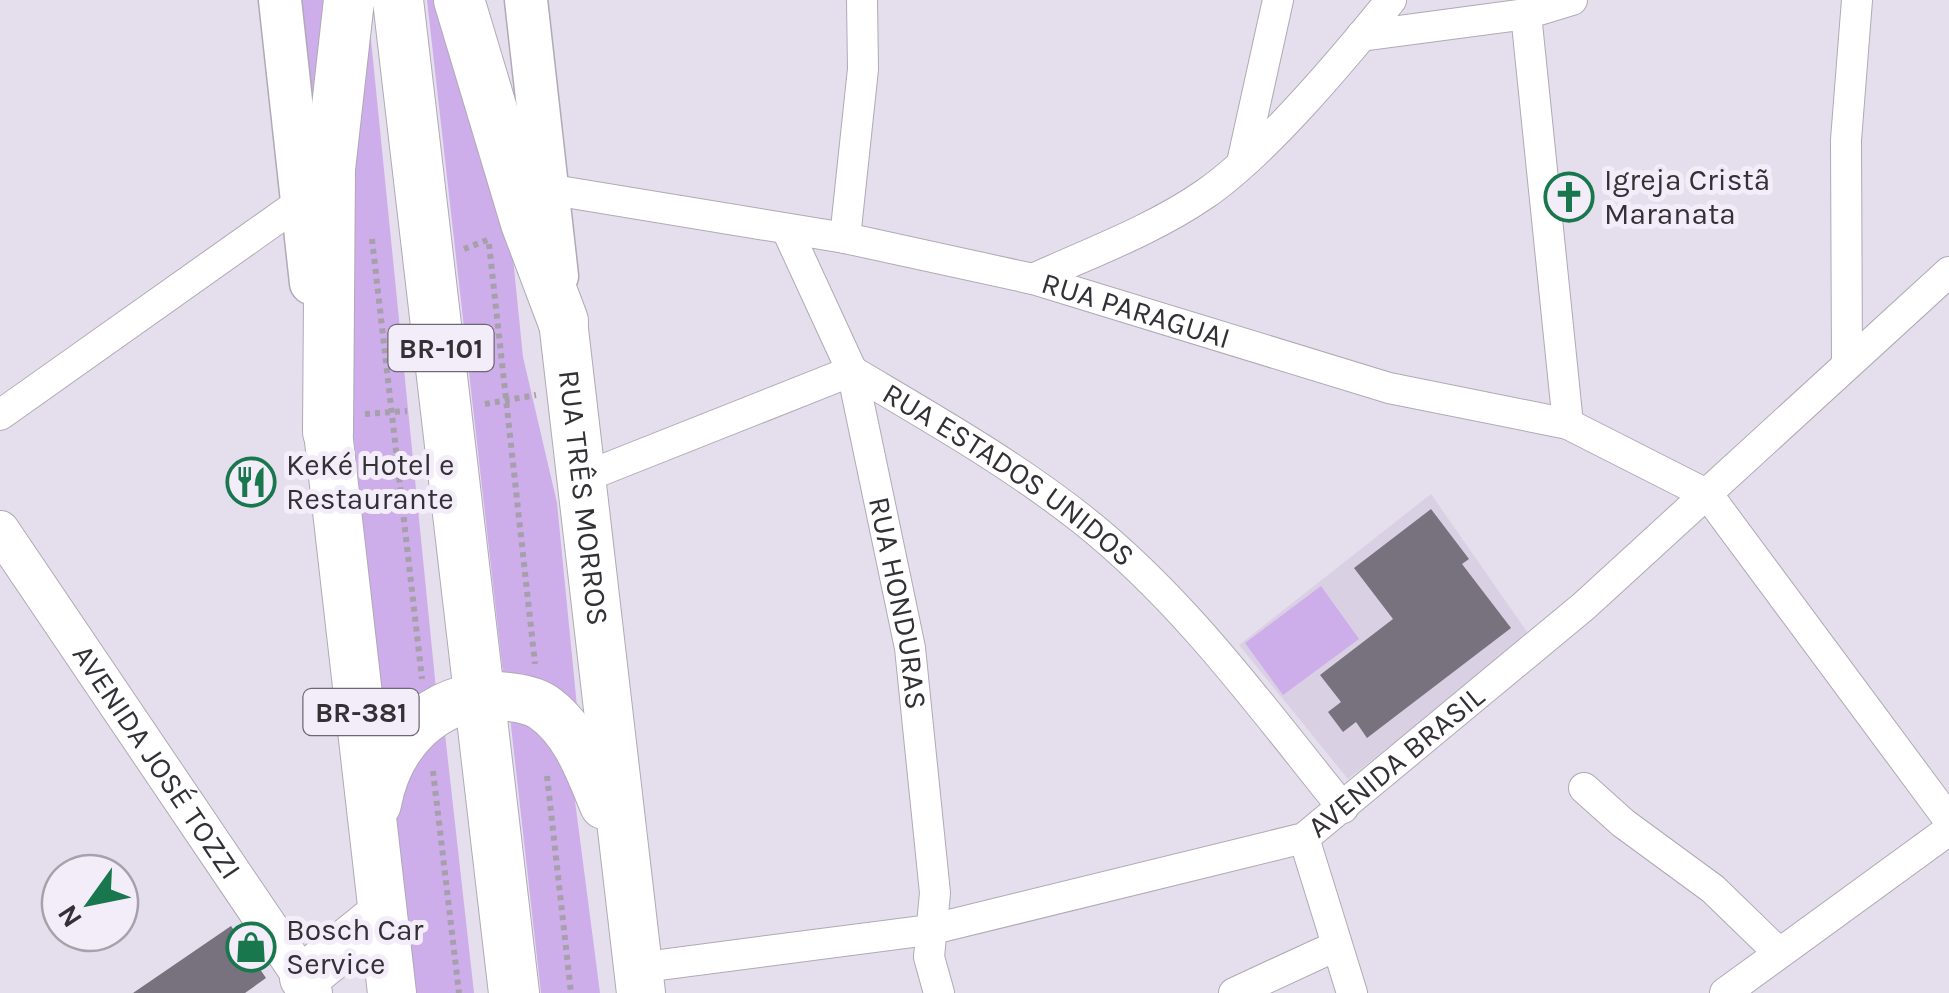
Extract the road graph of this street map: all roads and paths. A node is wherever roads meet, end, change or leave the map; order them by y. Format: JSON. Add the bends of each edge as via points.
{"nodes":[{"id":1,"x":280,"y":0,"type":"edge"},
{"id":2,"x":349,"y":0,"type":"edge"},
{"id":3,"x":398,"y":0,"type":"edge"},
{"id":4,"x":459,"y":0,"type":"edge"},
{"id":5,"x":526,"y":0,"type":"edge"},
{"id":6,"x":862,"y":0,"type":"edge"},
{"id":7,"x":1278,"y":0,"type":"edge"},
{"id":8,"x":1390,"y":0,"type":"edge"},
{"id":9,"x":1856,"y":0,"type":"edge"},
{"id":10,"x":1563,"y":1,"type":"edge"},
{"id":11,"x":1526,"y":14,"type":"junction"},
{"id":12,"x":1361,"y":36,"type":"junction"},
{"id":13,"x":1242,"y":164,"type":"junction"},
{"id":14,"x":547,"y":189,"type":"junction"},
{"id":15,"x":302,"y":201,"type":"junction"},
{"id":16,"x":370,"y":220,"type":"dead end"},
{"id":17,"x":486,"y":221,"type":"dead end"},
{"id":18,"x":787,"y":230,"type":"junction"},
{"id":19,"x":845,"y":238,"type":"junction"},
{"id":20,"x":1033,"y":279,"type":"junction"},
{"id":21,"x":1947,"y":279,"type":"edge"},
{"id":22,"x":562,"y":321,"type":"junction"},
{"id":23,"x":1847,"y":363,"type":"junction"},
{"id":24,"x":852,"y":371,"type":"junction"},
{"id":25,"x":0,"y":415,"type":"edge"},
{"id":26,"x":1568,"y":424,"type":"junction"},
{"id":27,"x":328,"y":432,"type":"junction"},
{"id":28,"x":582,"y":478,"type":"junction"},
{"id":29,"x":1708,"y":495,"type":"junction"},
{"id":30,"x":0,"y":530,"type":"edge"},
{"id":31,"x":479,"y":696,"type":"junction"},
{"id":32,"x":539,"y":704,"type":"junction"},
{"id":33,"x":426,"y":717,"type":"junction"},
{"id":34,"x":1584,"y":788,"type":"dead end"},
{"id":35,"x":1344,"y":808,"type":"junction"},
{"id":36,"x":374,"y":820,"type":"junction"},
{"id":37,"x":1949,"y":820,"type":"edge"},
{"id":38,"x":1949,"y":830,"type":"edge"},
{"id":39,"x":1304,"y":838,"type":"junction"},
{"id":40,"x":620,"y":845,"type":"junction"},
{"id":41,"x":382,"y":915,"type":"junction"},
{"id":42,"x":929,"y":930,"type":"junction"},
{"id":43,"x":1336,"y":946,"type":"junction"},
{"id":44,"x":1778,"y":952,"type":"junction"},
{"id":45,"x":639,"y":980,"type":"edge"},
{"id":46,"x":300,"y":988,"type":"edge"},
{"id":47,"x":392,"y":993,"type":"edge"},
{"id":48,"x":458,"y":993,"type":"edge"},
{"id":49,"x":514,"y":993,"type":"edge"},
{"id":50,"x":571,"y":993,"type":"edge"},
{"id":51,"x":939,"y":993,"type":"edge"},
{"id":52,"x":1234,"y":993,"type":"edge"},
{"id":53,"x":1352,"y":993,"type":"edge"},
{"id":54,"x":1725,"y":993,"type":"edge"}],
"edges":[{"from":1,"to":15,"type":"main road","number":"BR-381"},
{"from":2,"to":27,"type":"highway","via":[[330,169]]},
{"from":3,"to":31,"type":"highway","number":"BR-101"},
{"from":4,"to":22,"type":"highway"},
{"from":5,"to":14,"type":"main road","name":"RUA TRÊS MORROS"},
{"from":6,"to":19,"type":"street","via":[[863,69]]},
{"from":7,"to":13,"type":"street"},
{"from":8,"to":12,"type":"street"},
{"from":9,"to":23,"type":"street","via":[[1846,140]]},
{"from":10,"to":11,"type":"street"},
{"from":11,"to":12,"type":"street"},
{"from":11,"to":26,"type":"street"},
{"from":12,"to":13,"type":"street"},
{"from":13,"to":20,"type":"street","via":[[1166,218]]},
{"from":14,"to":18,"type":"street","name":"RUA PARAGUAI"},
{"from":14,"to":22,"type":"main road","name":"RUA TRÊS MORROS"},
{"from":15,"to":25,"type":"street"},
{"from":15,"to":27,"type":"main road","number":"BR-381"},
{"from":16,"to":33,"type":"path"},
{"from":17,"to":32,"type":"path"},
{"from":18,"to":19,"type":"street","name":"RUA PARAGUAI"},
{"from":18,"to":24,"type":"street","name":"RUA HONDURAS"},
{"from":19,"to":20,"type":"street","name":"RUA PARAGUAI"},
{"from":20,"to":26,"type":"street","name":"RUA PARAGUAI","via":[[1388,388]]},
{"from":21,"to":23,"type":"street","name":"AVENIDA BRASIL"},
{"from":22,"to":28,"type":"main road","name":"RUA TRÊS MORROS"},
{"from":23,"to":29,"type":"street","name":"AVENIDA BRASIL"},
{"from":24,"to":28,"type":"street","name":"RUA ESTADOS UNIDOS"},
{"from":24,"to":35,"type":"street","name":"RUA ESTADOS UNIDOS","via":[[990,454],[1084,522],[1198,628]]},
{"from":24,"to":42,"type":"street","name":"RUA HONDURAS","via":[[910,648],[935,892]]},
{"from":26,"to":29,"type":"street","name":"RUA PARAGUAI"},
{"from":27,"to":36,"type":"main road","number":"BR-381"},
{"from":28,"to":40,"type":"main road","name":"RUA TRÊS MORROS"},
{"from":29,"to":35,"type":"street","name":"AVENIDA BRASIL"},
{"from":29,"to":37,"type":"street"},
{"from":30,"to":46,"type":"street","name":"AVENIDA JOSÉ TOZZI"},
{"from":31,"to":32,"type":"main road"},
{"from":31,"to":33,"type":"main road"},
{"from":31,"to":49,"type":"highway","number":"BR-101"},
{"from":32,"to":40,"type":"main road","via":[[575,741]]},
{"from":32,"to":50,"type":"path"},
{"from":33,"to":36,"type":"main road","via":[[396,748],[381,779]]},
{"from":33,"to":48,"type":"path"},
{"from":34,"to":44,"type":"street","via":[[1713,889]]},
{"from":35,"to":39,"type":"street","name":"AVENIDA BRASIL"},
{"from":36,"to":41,"type":"main road","number":"BR-381"},
{"from":38,"to":44,"type":"street"},
{"from":39,"to":42,"type":"street","name":"AVENIDA BRASIL"},
{"from":39,"to":43,"type":"street"},
{"from":40,"to":45,"type":"main road","name":"RUA TRÊS MORROS"},
{"from":41,"to":46,"type":"main road"},
{"from":41,"to":47,"type":"main road","number":"BR-381"},
{"from":42,"to":45,"type":"street","name":"AVENIDA BRASIL"},
{"from":42,"to":51,"type":"street","name":"RUA HONDURAS"},
{"from":43,"to":52,"type":"street"},
{"from":43,"to":53,"type":"street"},
{"from":44,"to":54,"type":"street"}]}
